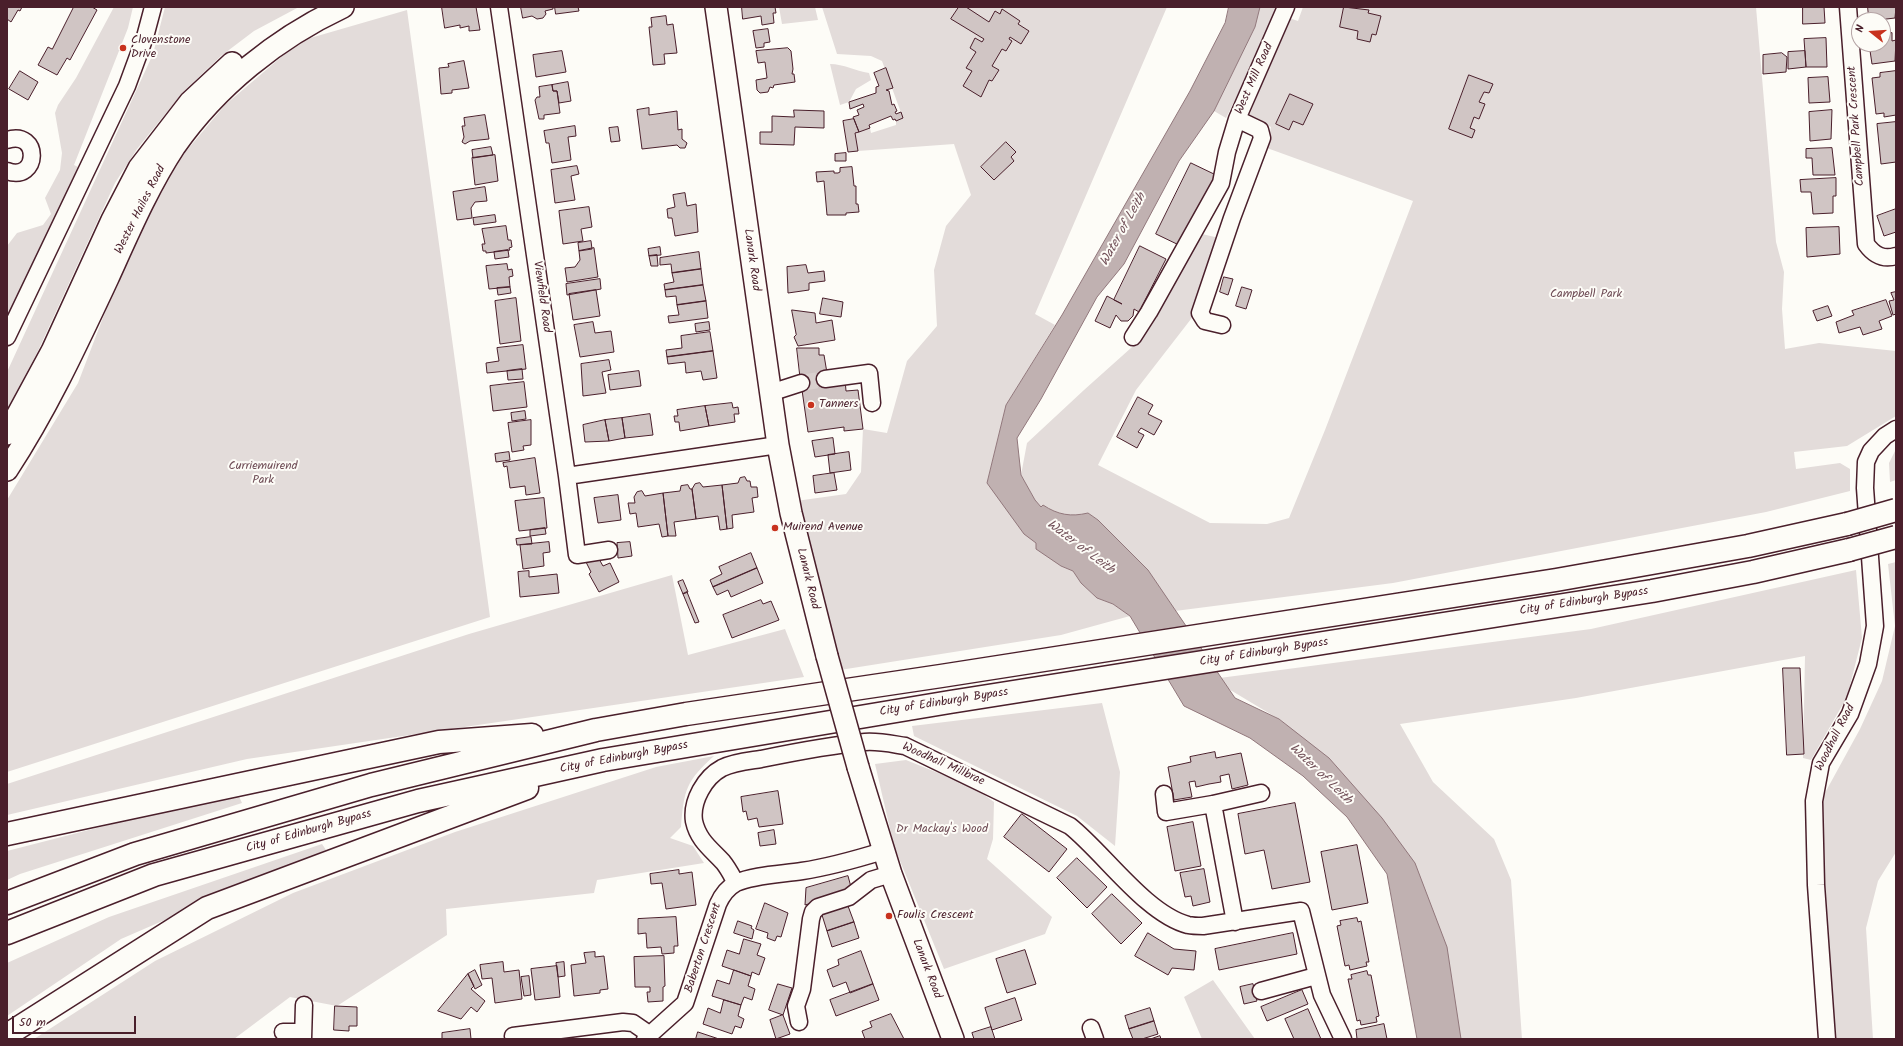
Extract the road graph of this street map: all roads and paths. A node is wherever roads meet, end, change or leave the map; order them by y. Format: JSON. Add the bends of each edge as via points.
{"nodes":[{"id":1,"x":153,"y":7,"type":"edge"},
{"id":2,"x":317,"y":7,"type":"edge"},
{"id":3,"x":343,"y":7,"type":"edge"},
{"id":4,"x":499,"y":7,"type":"edge"},
{"id":5,"x":716,"y":7,"type":"edge"},
{"id":6,"x":1286,"y":7,"type":"edge"},
{"id":7,"x":1848,"y":7,"type":"edge"},
{"id":8,"x":1237,"y":120,"type":"junction"},
{"id":9,"x":7,"y":140,"type":"edge"},
{"id":10,"x":7,"y":173,"type":"edge"},
{"id":11,"x":1896,"y":256,"type":"edge"},
{"id":12,"x":1222,"y":325,"type":"dead end"},
{"id":13,"x":7,"y":337,"type":"edge"},
{"id":14,"x":1133,"y":337,"type":"dead end"},
{"id":15,"x":825,"y":379,"type":"tunnel mouth"},
{"id":16,"x":801,"y":383,"type":"tunnel mouth"},
{"id":17,"x":770,"y":393,"type":"junction"},
{"id":18,"x":872,"y":403,"type":"dead end"},
{"id":19,"x":1896,"y":428,"type":"edge"},
{"id":20,"x":7,"y":434,"type":"edge"},
{"id":21,"x":778,"y":445,"type":"junction"},
{"id":22,"x":7,"y":470,"type":"edge"},
{"id":23,"x":567,"y":476,"type":"junction"},
{"id":24,"x":1896,"y":510,"type":"edge"},
{"id":25,"x":1896,"y":537,"type":"edge"},
{"id":26,"x":609,"y":550,"type":"dead end"},
{"id":27,"x":596,"y":730,"type":"junction"},
{"id":28,"x":603,"y":760,"type":"junction"},
{"id":29,"x":1261,"y":793,"type":"dead end"},
{"id":30,"x":1164,"y":794,"type":"dead end"},
{"id":31,"x":1213,"y":804,"type":"junction"},
{"id":32,"x":7,"y":834,"type":"edge"},
{"id":33,"x":883,"y":852,"type":"junction"},
{"id":34,"x":891,"y":874,"type":"junction"},
{"id":35,"x":736,"y":883,"type":"junction"},
{"id":36,"x":7,"y":903,"type":"edge"},
{"id":37,"x":1235,"y":922,"type":"junction"},
{"id":38,"x":7,"y":933,"type":"edge"},
{"id":39,"x":1316,"y":976,"type":"junction"},
{"id":40,"x":1261,"y":991,"type":"dead end"},
{"id":41,"x":304,"y":1005,"type":"dead end"},
{"id":42,"x":800,"y":1022,"type":"dead end"},
{"id":43,"x":283,"y":1032,"type":"dead end"},
{"id":44,"x":7,"y":1035,"type":"edge"},
{"id":45,"x":303,"y":1035,"type":"edge"},
{"id":46,"x":513,"y":1036,"type":"dead end"},
{"id":47,"x":647,"y":1036,"type":"edge"},
{"id":48,"x":953,"y":1039,"type":"edge"},
{"id":49,"x":1343,"y":1039,"type":"edge"},
{"id":50,"x":1827,"y":1039,"type":"edge"}],
"edges":[{"from":1,"to":13,"type":"street","via":[[127,86]]},
{"from":2,"to":20,"type":"main road","name":"Wester Hailes Road","via":[[248,50],[219,74],[190,102],[160,138],[139,168],[112,220],[52,351]]},
{"from":3,"to":22,"type":"main road","name":"Wester Hailes Road","via":[[294,34],[241,72],[203,111],[175,146],[130,229],[70,360],[28,438]]},
{"from":4,"to":23,"type":"street","name":"Viewfield Road"},
{"from":5,"to":17,"type":"main road","name":"Lanark Road"},
{"from":6,"to":8,"type":"street","name":"West Mill Road"},
{"from":7,"to":11,"type":"street","name":"Campbell Park Crescent","via":[[1866,244],[1878,256]]},
{"from":8,"to":12,"type":"street","via":[[1260,130],[1262,138],[1200,313],[1205,320]]},
{"from":8,"to":14,"type":"street","name":"West Mill Road","via":[[1221,183]]},
{"from":9,"to":10,"type":"street","via":[[23,140],[28,144],[32,154],[29,166],[25,170]]},
{"from":15,"to":18,"type":"street","via":[[869,372]]},
{"from":16,"to":17,"type":"street"},
{"from":17,"to":21,"type":"main road","name":"Lanark Road"},
{"from":19,"to":50,"type":"street","name":"Woodhall Road","via":[[1871,451],[1866,462],[1865,488],[1875,626],[1868,664],[1850,714],[1821,763],[1815,787],[1816,885]]},
{"from":21,"to":23,"type":"street"},
{"from":21,"to":33,"type":"main road","name":"Lanark Road","bridge":true,"via":[[791,513],[827,656]]},
{"from":23,"to":26,"type":"street","name":"Viewfield Road","via":[[577,554]]},
{"from":24,"to":27,"type":"highway","bridge":true,"via":[[1847,524],[1748,546],[1556,580]]},
{"from":25,"to":28,"type":"highway","name":"City of Edinburgh Bypass","bridge":true,"via":[[1753,572],[1660,590],[950,702]]},
{"from":27,"to":32,"type":"highway","via":[[439,742]]},
{"from":27,"to":36,"type":"highway","via":[[371,786],[150,850]]},
{"from":28,"to":38,"type":"highway","name":"City of Edinburgh Bypass","via":[[418,801],[161,873]]},
{"from":28,"to":44,"type":"highway","via":[[206,908]]},
{"from":29,"to":31,"type":"street"},
{"from":30,"to":31,"type":"street","via":[[1166,812]]},
{"from":31,"to":37,"type":"street"},
{"from":33,"to":34,"type":"main road","name":"Lanark Road"},
{"from":33,"to":35,"type":"street"},
{"from":34,"to":42,"type":"street","via":[[872,880],[849,896],[818,907],[813,912],[802,989],[796,1006]]},
{"from":34,"to":48,"type":"main road","name":"Lanark Road"},
{"from":35,"to":37,"type":"street","name":"Woodhall Millbrae","via":[[725,864],[697,833],[694,820],[698,797],[704,784],[713,775],[731,764],[866,742],[885,742],[905,746],[1070,826],[1087,839],[1141,895],[1176,920],[1188,925],[1203,926]]},
{"from":35,"to":47,"type":"street","name":"Baberton Crescent","via":[[722,894],[685,1003]]},
{"from":37,"to":39,"type":"street","name":"Woodhall Millbrae","via":[[1301,911]]},
{"from":39,"to":40,"type":"street"},
{"from":39,"to":49,"type":"street","name":"Woodhall Millbrae"},
{"from":41,"to":45,"type":"street"},
{"from":43,"to":45,"type":"street"},
{"from":46,"to":47,"type":"street","name":"Baberton Crescent","via":[[623,1022],[633,1024]]}]}
